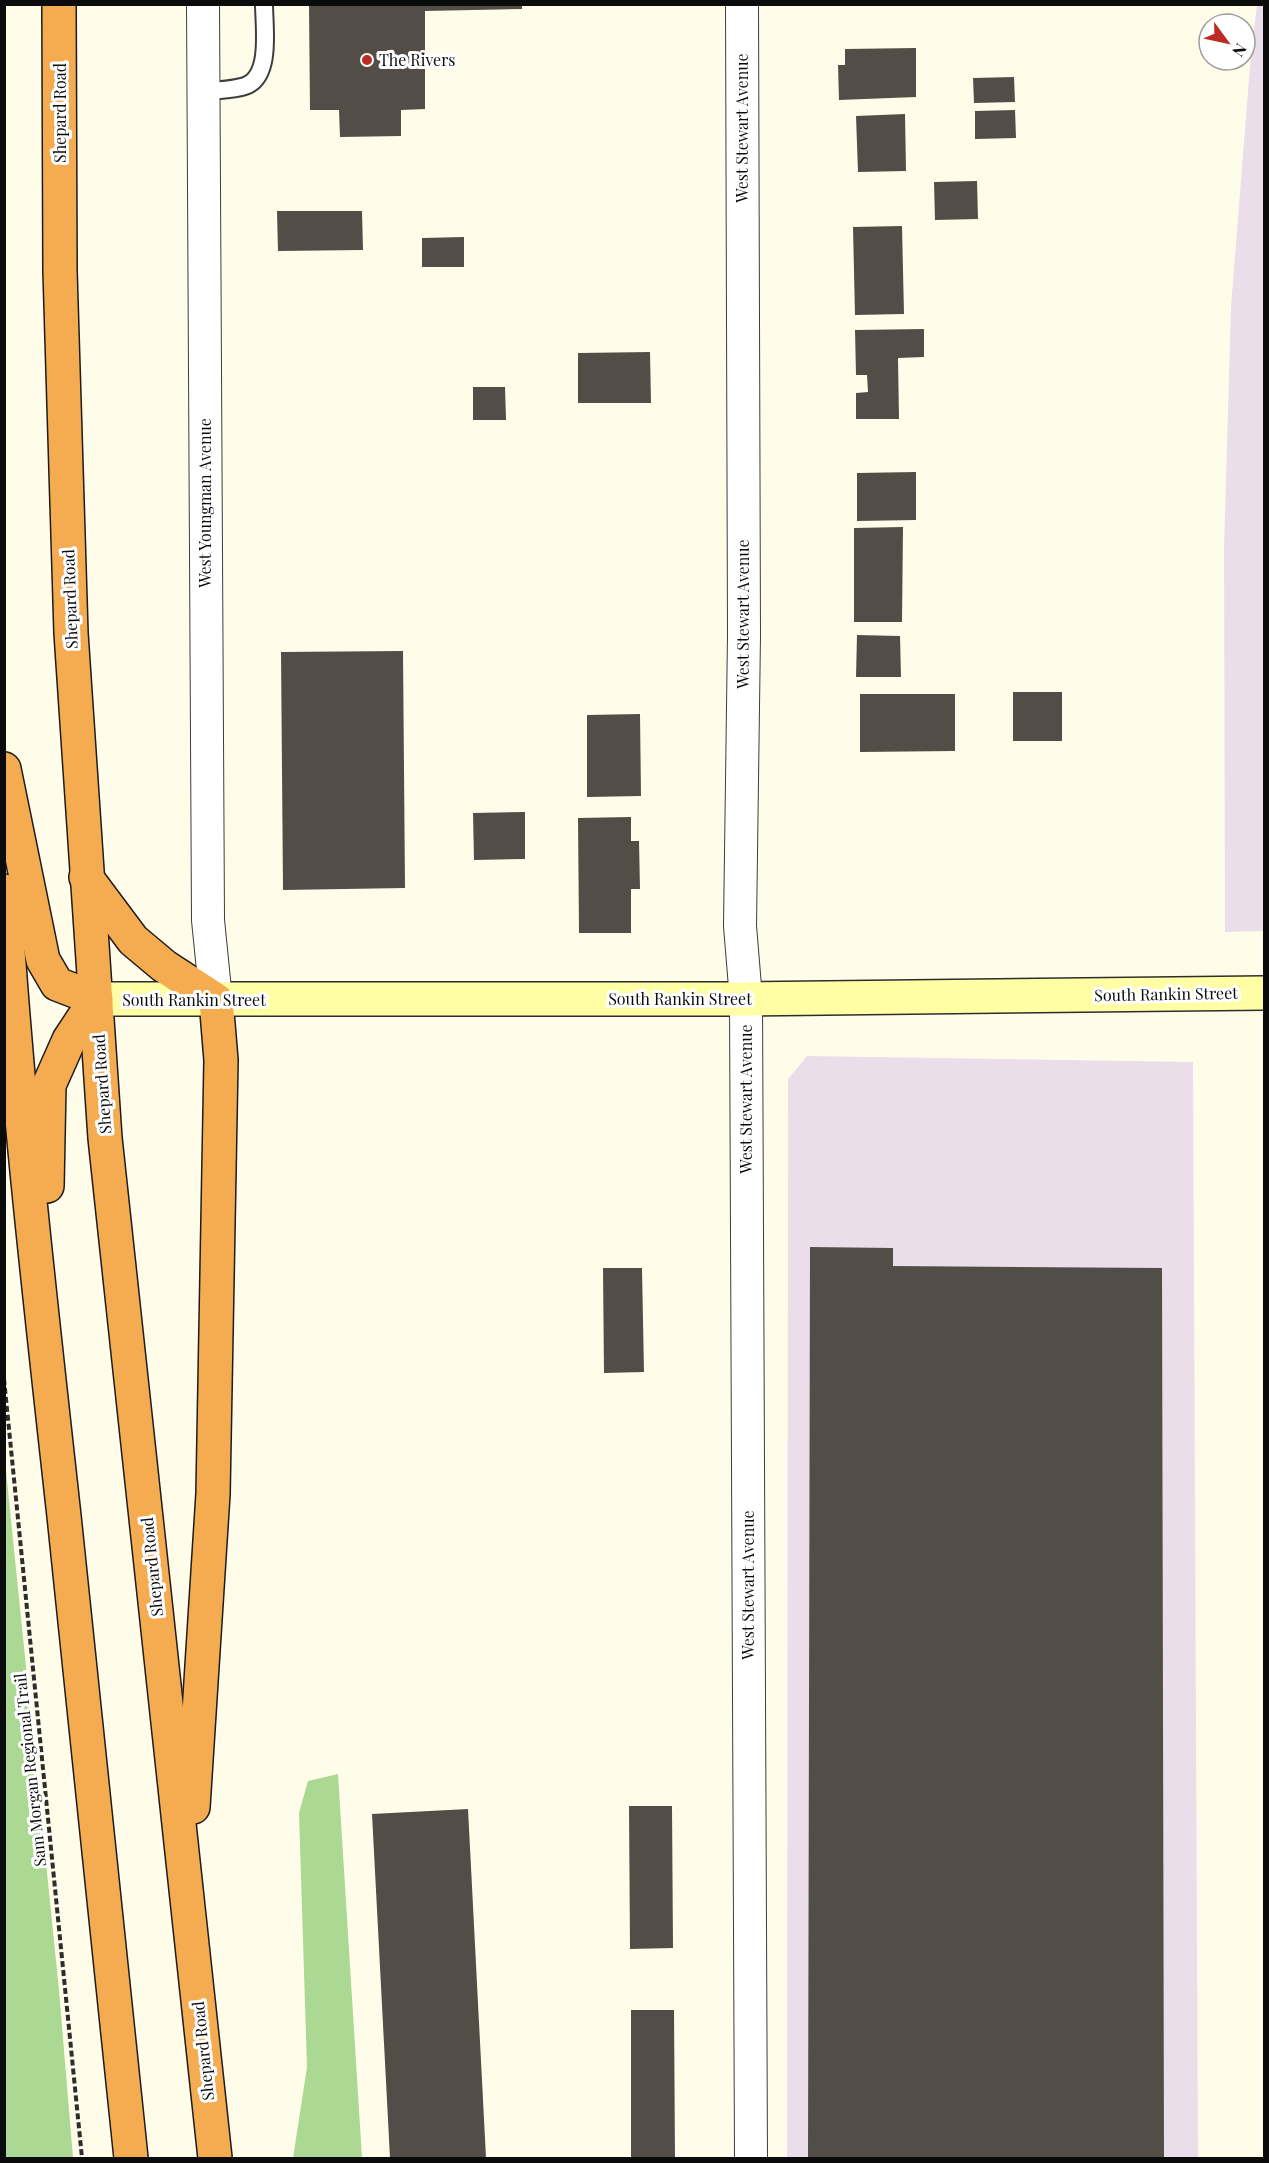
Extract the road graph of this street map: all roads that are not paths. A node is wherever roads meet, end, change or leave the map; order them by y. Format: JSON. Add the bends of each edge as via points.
{"nodes":[{"id":1,"x":59,"y":4,"type":"edge"},
{"id":2,"x":203,"y":4,"type":"edge"},
{"id":3,"x":264,"y":4,"type":"edge"},
{"id":4,"x":742,"y":4,"type":"edge"},
{"id":5,"x":203,"y":92,"type":"junction"},
{"id":6,"x":4,"y":769,"type":"edge"},
{"id":7,"x":86,"y":877,"type":"junction"},
{"id":8,"x":4,"y":891,"type":"edge"},
{"id":9,"x":1264,"y":993,"type":"edge"},
{"id":10,"x":96,"y":999,"type":"junction"},
{"id":11,"x":746,"y":999,"type":"junction"},
{"id":12,"x":216,"y":1000,"type":"junction"},
{"id":13,"x":43,"y":1327,"type":"junction"},
{"id":14,"x":187,"y":1899,"type":"junction"},
{"id":15,"x":131,"y":2158,"type":"edge"},
{"id":16,"x":215,"y":2158,"type":"edge"},
{"id":17,"x":751,"y":2158,"type":"edge"}],
"edges":[{"from":1,"to":7,"type":"highway","name":"Shepard Road","via":[[65,468]]},
{"from":2,"to":5,"type":"street","name":"West Youngman Avenue"},
{"from":3,"to":5,"type":"lane","via":[[264,64],[258,78],[246,86]]},
{"from":4,"to":11,"type":"street","name":"West Stewart Avenue","via":[[744,635],[740,926]]},
{"from":5,"to":12,"type":"street","name":"West Youngman Avenue","via":[[208,920]]},
{"from":6,"to":10,"type":"highway","via":[[43,960],[57,984]]},
{"from":7,"to":10,"type":"highway","name":"Shepard Road"},
{"from":7,"to":12,"type":"highway","via":[[133,940]]},
{"from":8,"to":13,"type":"highway","via":[[13,1028]]},
{"from":9,"to":11,"type":"street","name":"South Rankin Street"},
{"from":10,"to":12,"type":"street","name":"South Rankin Street"},
{"from":10,"to":13,"type":"highway","via":[[69,1040],[49,1084]]},
{"from":10,"to":14,"type":"highway","name":"Shepard Road","via":[[106,1150]]},
{"from":11,"to":12,"type":"street","name":"South Rankin Street"},
{"from":11,"to":17,"type":"street","name":"West Stewart Avenue"},
{"from":12,"to":14,"type":"highway","via":[[221,1060],[213,1494]]},
{"from":13,"to":15,"type":"highway"},
{"from":14,"to":16,"type":"highway","name":"Shepard Road"}]}
